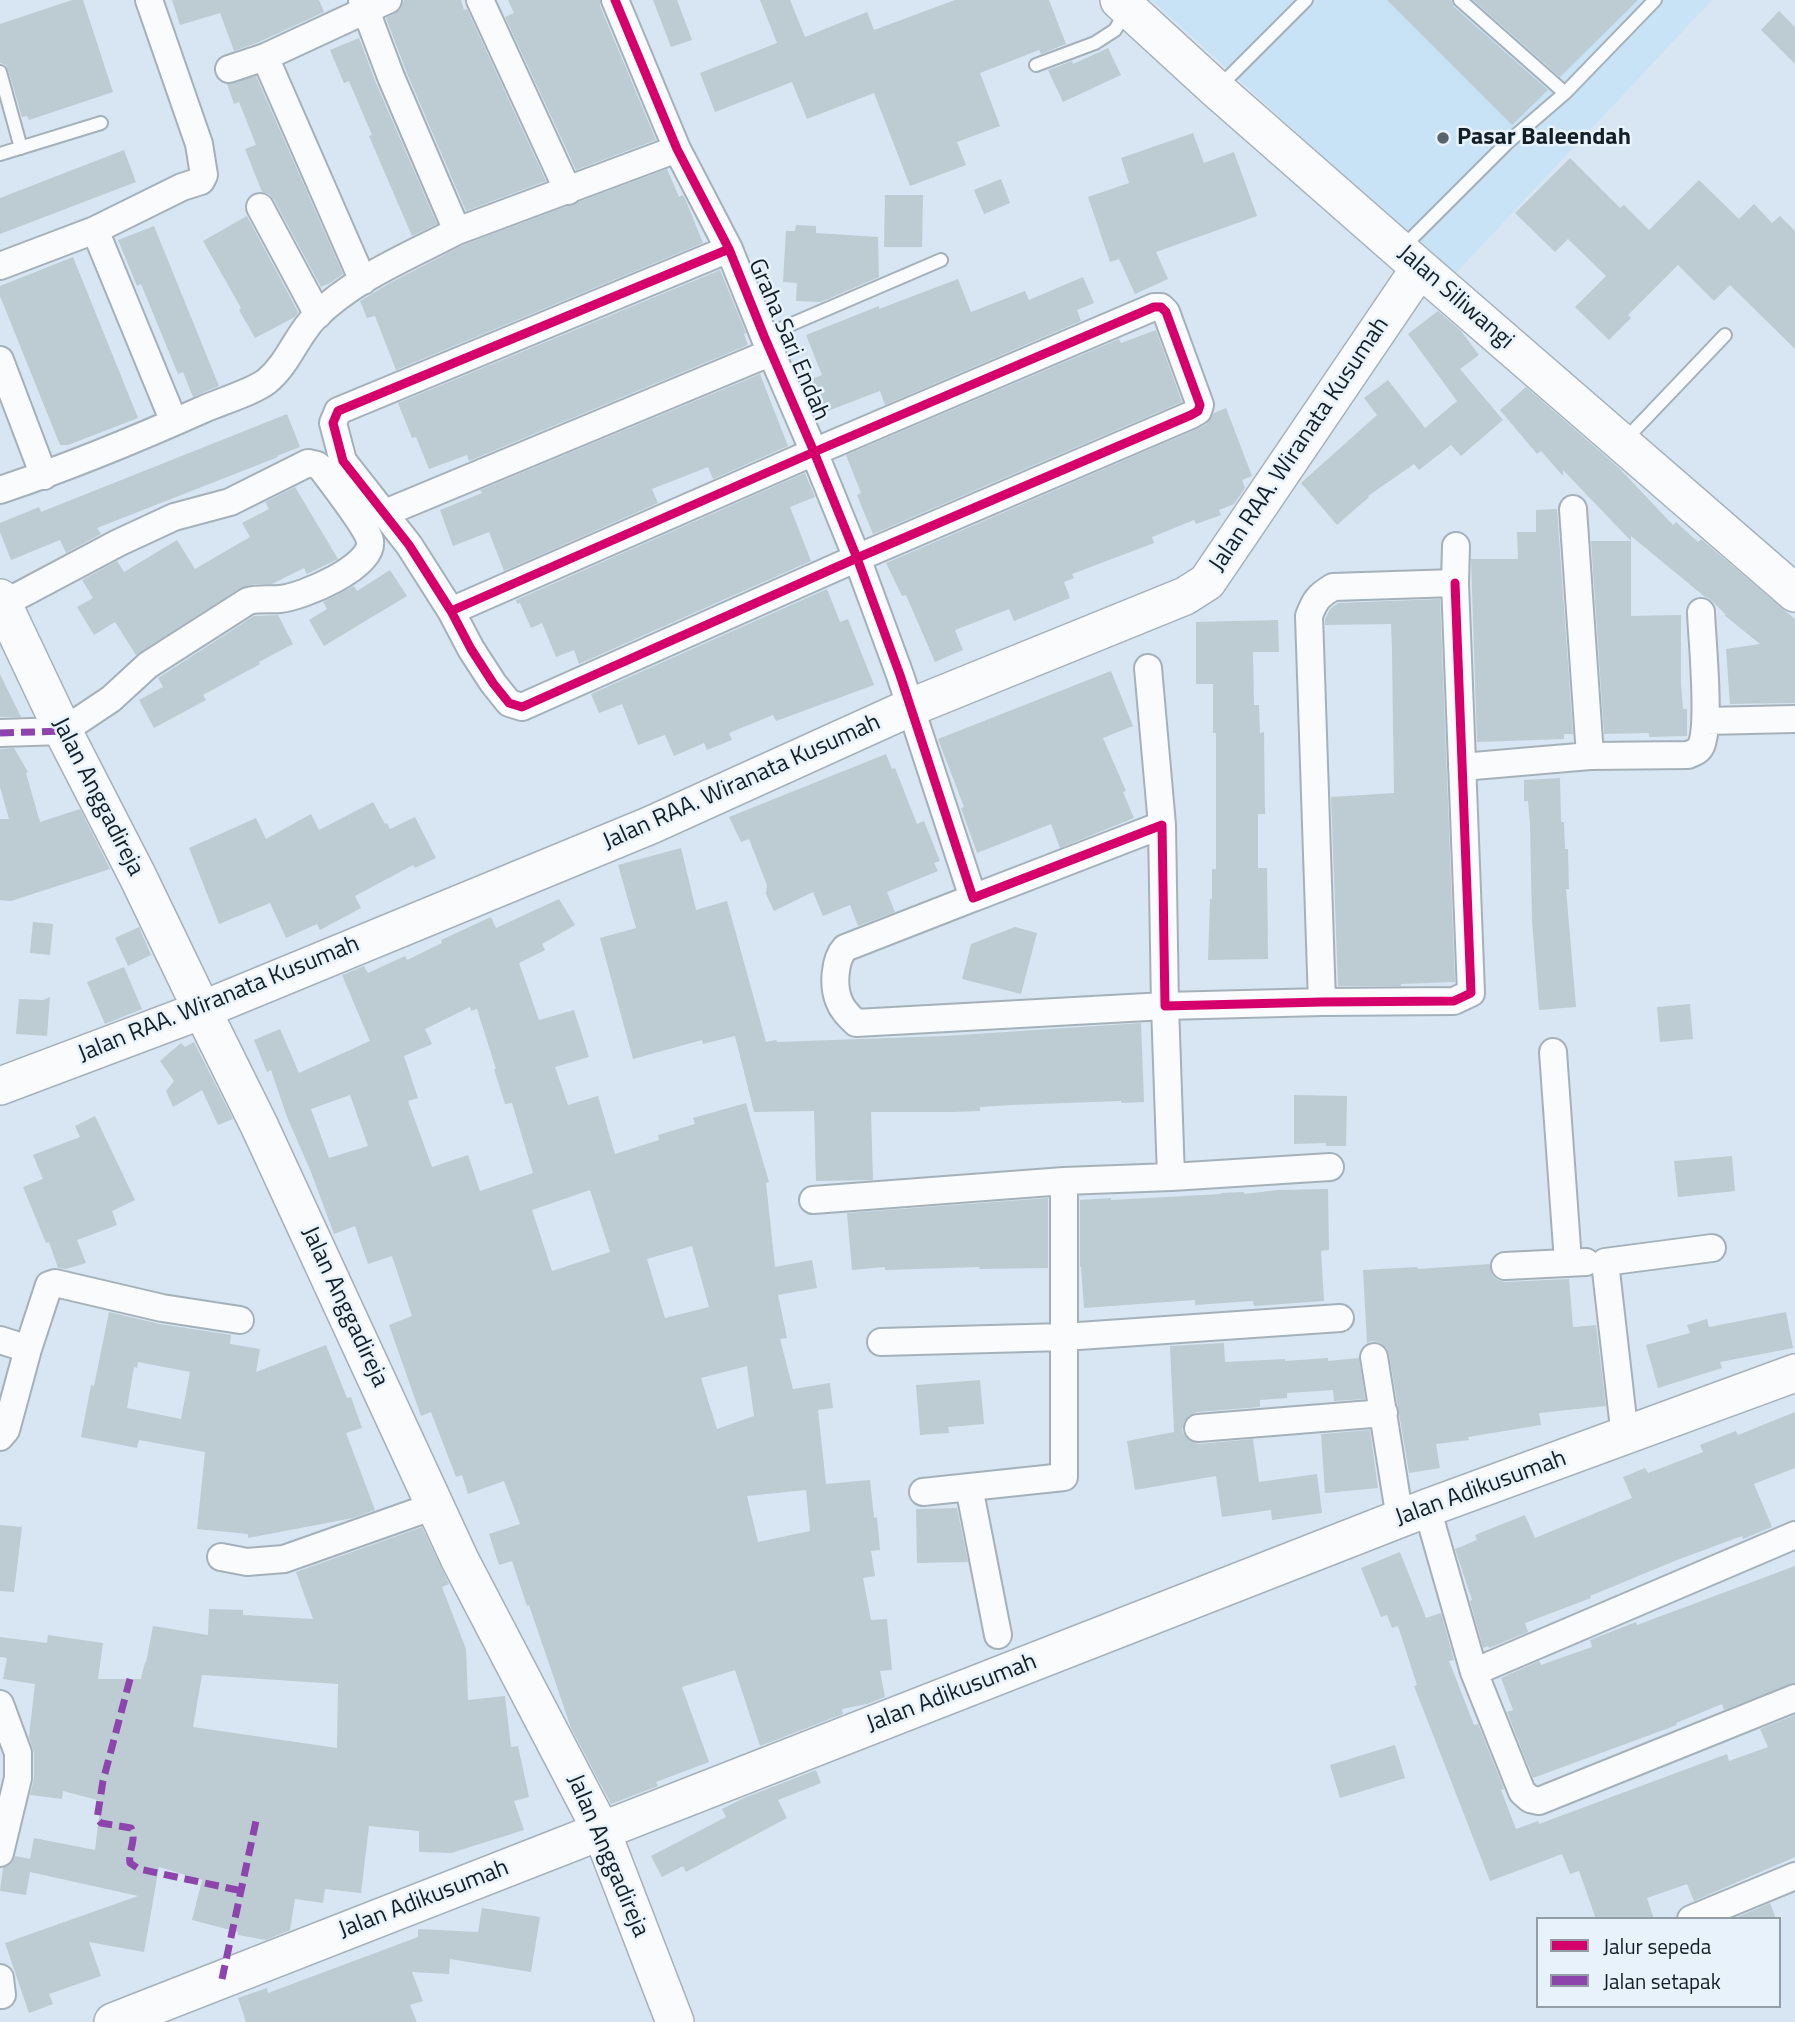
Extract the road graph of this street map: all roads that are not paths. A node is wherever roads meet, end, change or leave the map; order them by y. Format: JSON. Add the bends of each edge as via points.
{"nodes":[{"id":1,"x":149,"y":0,"type":"edge"},
{"id":2,"x":480,"y":0,"type":"edge"},
{"id":3,"x":616,"y":0,"type":"edge"},
{"id":4,"x":1306,"y":0,"type":"edge"},
{"id":5,"x":1460,"y":0,"type":"edge"},
{"id":6,"x":1655,"y":0,"type":"edge"},
{"id":7,"x":372,"y":3,"type":"edge"},
{"id":8,"x":1124,"y":4,"type":"edge"},
{"id":9,"x":265,"y":57,"type":"junction"},
{"id":10,"x":1036,"y":65,"type":"dead end"},
{"id":11,"x":229,"y":69,"type":"dead end"},
{"id":12,"x":0,"y":72,"type":"edge"},
{"id":13,"x":1216,"y":89,"type":"junction"},
{"id":14,"x":1564,"y":93,"type":"junction"},
{"id":15,"x":101,"y":123,"type":"dead end"},
{"id":16,"x":21,"y":148,"type":"junction"},
{"id":17,"x":677,"y":149,"type":"junction"},
{"id":18,"x":0,"y":154,"type":"edge"},
{"id":19,"x":568,"y":191,"type":"junction"},
{"id":20,"x":260,"y":207,"type":"dead end"},
{"id":21,"x":95,"y":230,"type":"junction"},
{"id":22,"x":457,"y":231,"type":"junction"},
{"id":23,"x":729,"y":249,"type":"junction"},
{"id":24,"x":1410,"y":259,"type":"junction"},
{"id":25,"x":941,"y":260,"type":"dead end"},
{"id":26,"x":0,"y":266,"type":"edge"},
{"id":27,"x":362,"y":281,"type":"junction"},
{"id":28,"x":318,"y":315,"type":"junction"},
{"id":29,"x":1725,"y":335,"type":"dead end"},
{"id":30,"x":768,"y":344,"type":"junction"},
{"id":31,"x":0,"y":360,"type":"edge"},
{"id":32,"x":174,"y":422,"type":"junction"},
{"id":33,"x":1623,"y":442,"type":"junction"},
{"id":34,"x":814,"y":452,"type":"junction"},
{"id":35,"x":44,"y":475,"type":"junction"},
{"id":36,"x":0,"y":490,"type":"edge"},
{"id":37,"x":1573,"y":509,"type":"dead end"},
{"id":38,"x":385,"y":513,"type":"junction"},
{"id":39,"x":1456,"y":546,"type":"dead end"},
{"id":40,"x":857,"y":558,"type":"junction"},
{"id":41,"x":1455,"y":583,"type":"junction"},
{"id":42,"x":1795,"y":593,"type":"edge"},
{"id":43,"x":451,"y":611,"type":"junction"},
{"id":44,"x":1701,"y":612,"type":"dead end"},
{"id":45,"x":6,"y":620,"type":"edge"},
{"id":46,"x":1148,"y":668,"type":"dead end"},
{"id":47,"x":909,"y":708,"type":"junction"},
{"id":48,"x":1795,"y":719,"type":"edge"},
{"id":49,"x":1706,"y":721,"type":"junction"},
{"id":50,"x":64,"y":731,"type":"junction"},
{"id":51,"x":0,"y":733,"type":"edge"},
{"id":52,"x":1590,"y":756,"type":"junction"},
{"id":53,"x":1462,"y":767,"type":"junction"},
{"id":54,"x":1162,"y":825,"type":"junction"},
{"id":55,"x":973,"y":898,"type":"junction"},
{"id":56,"x":1321,"y":1002,"type":"junction"},
{"id":57,"x":1165,"y":1006,"type":"junction"},
{"id":58,"x":202,"y":1010,"type":"junction"},
{"id":59,"x":1553,"y":1052,"type":"dead end"},
{"id":60,"x":0,"y":1086,"type":"edge"},
{"id":61,"x":1330,"y":1167,"type":"dead end"},
{"id":62,"x":1171,"y":1177,"type":"junction"},
{"id":63,"x":1064,"y":1181,"type":"junction"},
{"id":64,"x":813,"y":1200,"type":"dead end"},
{"id":65,"x":1712,"y":1248,"type":"dead end"},
{"id":66,"x":1568,"y":1262,"type":"junction"},
{"id":67,"x":1605,"y":1262,"type":"junction"},
{"id":68,"x":1505,"y":1266,"type":"dead end"},
{"id":69,"x":1340,"y":1318,"type":"dead end"},
{"id":70,"x":240,"y":1320,"type":"dead end"},
{"id":71,"x":1064,"y":1337,"type":"junction"},
{"id":72,"x":0,"y":1340,"type":"edge"},
{"id":73,"x":881,"y":1342,"type":"dead end"},
{"id":74,"x":29,"y":1349,"type":"junction"},
{"id":75,"x":1374,"y":1357,"type":"dead end"},
{"id":76,"x":1795,"y":1373,"type":"edge"},
{"id":77,"x":1384,"y":1413,"type":"junction"},
{"id":78,"x":1198,"y":1428,"type":"dead end"},
{"id":79,"x":0,"y":1437,"type":"edge"},
{"id":80,"x":1625,"y":1437,"type":"junction"},
{"id":81,"x":969,"y":1487,"type":"junction"},
{"id":82,"x":923,"y":1492,"type":"dead end"},
{"id":83,"x":434,"y":1504,"type":"junction"},
{"id":84,"x":1413,"y":1514,"type":"junction"},
{"id":85,"x":1795,"y":1535,"type":"edge"},
{"id":86,"x":221,"y":1557,"type":"dead end"},
{"id":87,"x":998,"y":1635,"type":"dead end"},
{"id":88,"x":1474,"y":1672,"type":"junction"},
{"id":89,"x":1795,"y":1698,"type":"edge"},
{"id":90,"x":0,"y":1704,"type":"edge"},
{"id":91,"x":601,"y":1830,"type":"junction"},
{"id":92,"x":0,"y":1853,"type":"edge"},
{"id":93,"x":1795,"y":1876,"type":"edge"},
{"id":94,"x":1696,"y":1917,"type":"edge"},
{"id":95,"x":113,"y":2022,"type":"edge"},
{"id":96,"x":675,"y":2022,"type":"edge"}],
"edges":[{"from":1,"to":21,"type":"street","via":[[199,144],[205,175]]},
{"from":2,"to":19,"type":"street"},
{"from":3,"to":17,"type":"street","name":"Graha Sari Endah"},
{"from":4,"to":13,"type":"lane"},
{"from":5,"to":14,"type":"lane"},
{"from":6,"to":14,"type":"lane"},
{"from":7,"to":9,"type":"street"},
{"from":7,"to":22,"type":"street","via":[[391,76]]},
{"from":8,"to":10,"type":"lane","via":[[1115,30],[1095,43]]},
{"from":8,"to":13,"type":"main road","name":"Jalan Siliwangi"},
{"from":9,"to":11,"type":"street"},
{"from":9,"to":27,"type":"street"},
{"from":12,"to":16,"type":"lane"},
{"from":13,"to":24,"type":"main road","name":"Jalan Siliwangi"},
{"from":14,"to":24,"type":"lane","via":[[1507,143]]},
{"from":15,"to":16,"type":"lane"},
{"from":16,"to":18,"type":"lane"},
{"from":17,"to":19,"type":"street"},
{"from":17,"to":23,"type":"street","name":"Graha Sari Endah"},
{"from":19,"to":22,"type":"street"},
{"from":20,"to":28,"type":"street"},
{"from":21,"to":26,"type":"street"},
{"from":21,"to":32,"type":"street"},
{"from":22,"to":27,"type":"street"},
{"from":23,"to":30,"type":"street","name":"Graha Sari Endah"},
{"from":23,"to":38,"type":"street","via":[[338,411],[333,423],[343,461]]},
{"from":24,"to":33,"type":"main road","name":"Jalan Siliwangi"},
{"from":24,"to":47,"type":"main road","name":"Jalan RAA. Wiranata Kusumah","via":[[1207,582],[1161,608]]},
{"from":25,"to":30,"type":"lane"},
{"from":27,"to":28,"type":"street"},
{"from":28,"to":32,"type":"street","via":[[267,381]]},
{"from":29,"to":33,"type":"lane"},
{"from":30,"to":34,"type":"street","name":"Graha Sari Endah"},
{"from":30,"to":38,"type":"street"},
{"from":31,"to":35,"type":"street"},
{"from":32,"to":35,"type":"street"},
{"from":33,"to":42,"type":"main road","name":"Jalan Siliwangi"},
{"from":34,"to":40,"type":"street","name":"Graha Sari Endah"},
{"from":34,"to":40,"type":"street","via":[[1154,307],[1167,312],[1200,405],[1198,411]]},
{"from":34,"to":43,"type":"street"},
{"from":35,"to":36,"type":"street"},
{"from":37,"to":52,"type":"street"},
{"from":38,"to":43,"type":"street"},
{"from":39,"to":41,"type":"street"},
{"from":40,"to":43,"type":"street","via":[[522,707],[509,703],[493,683]]},
{"from":40,"to":47,"type":"street","name":"Graha Sari Endah"},
{"from":41,"to":53,"type":"street"},
{"from":41,"to":56,"type":"street","via":[[1333,587],[1315,600],[1309,616]]},
{"from":44,"to":49,"type":"street"},
{"from":45,"to":50,"type":"main road","name":"Jalan Anggadireja"},
{"from":45,"to":50,"type":"street","via":[[118,542],[174,517],[230,502],[308,463],[322,470],[365,530],[370,543],[367,555],[342,576],[282,599],[248,601],[148,665],[111,699]]},
{"from":46,"to":54,"type":"street"},
{"from":47,"to":55,"type":"street","name":"Graha Sari Endah"},
{"from":47,"to":58,"type":"main road","name":"Jalan RAA. Wiranata Kusumah","via":[[665,819]]},
{"from":48,"to":49,"type":"street"},
{"from":49,"to":52,"type":"street","via":[[1701,746],[1688,755]]},
{"from":50,"to":51,"type":"street"},
{"from":50,"to":58,"type":"main road","name":"Jalan Anggadireja"},
{"from":52,"to":53,"type":"street"},
{"from":53,"to":56,"type":"street","via":[[1471,993],[1454,1002]]},
{"from":54,"to":55,"type":"street"},
{"from":54,"to":57,"type":"street"},
{"from":55,"to":57,"type":"street","via":[[845,948],[838,955],[838,1001],[856,1023]]},
{"from":56,"to":57,"type":"street"},
{"from":57,"to":62,"type":"street"},
{"from":58,"to":60,"type":"main road","name":"Jalan RAA. Wiranata Kusumah"},
{"from":58,"to":83,"type":"main road","name":"Jalan Anggadireja","via":[[260,1125]]},
{"from":59,"to":66,"type":"street"},
{"from":61,"to":62,"type":"street"},
{"from":62,"to":63,"type":"street"},
{"from":63,"to":64,"type":"street"},
{"from":63,"to":71,"type":"street"},
{"from":65,"to":67,"type":"street"},
{"from":66,"to":67,"type":"street"},
{"from":66,"to":68,"type":"street"},
{"from":67,"to":80,"type":"street"},
{"from":69,"to":71,"type":"street"},
{"from":70,"to":74,"type":"street","via":[[162,1308],[55,1283],[49,1285]]},
{"from":71,"to":73,"type":"street"},
{"from":71,"to":81,"type":"street","via":[[1064,1477]]},
{"from":72,"to":74,"type":"street"},
{"from":74,"to":79,"type":"street","via":[[6,1430]]},
{"from":75,"to":77,"type":"street"},
{"from":76,"to":80,"type":"main road","name":"Jalan Adikusumah"},
{"from":77,"to":78,"type":"street"},
{"from":77,"to":84,"type":"street"},
{"from":80,"to":84,"type":"main road","name":"Jalan Adikusumah"},
{"from":81,"to":82,"type":"street"},
{"from":81,"to":87,"type":"street"},
{"from":83,"to":86,"type":"street","via":[[284,1559],[247,1562]]},
{"from":83,"to":91,"type":"main road","name":"Jalan Anggadireja"},
{"from":84,"to":88,"type":"street"},
{"from":84,"to":91,"type":"main road","name":"Jalan Adikusumah"},
{"from":85,"to":88,"type":"street"},
{"from":88,"to":89,"type":"street","via":[[1522,1792],[1539,1801]]},
{"from":90,"to":92,"type":"street","via":[[18,1753],[18,1778]]},
{"from":91,"to":95,"type":"main road","name":"Jalan Adikusumah"},
{"from":91,"to":96,"type":"main road","name":"Jalan Anggadireja"},
{"from":93,"to":94,"type":"street"}]}
